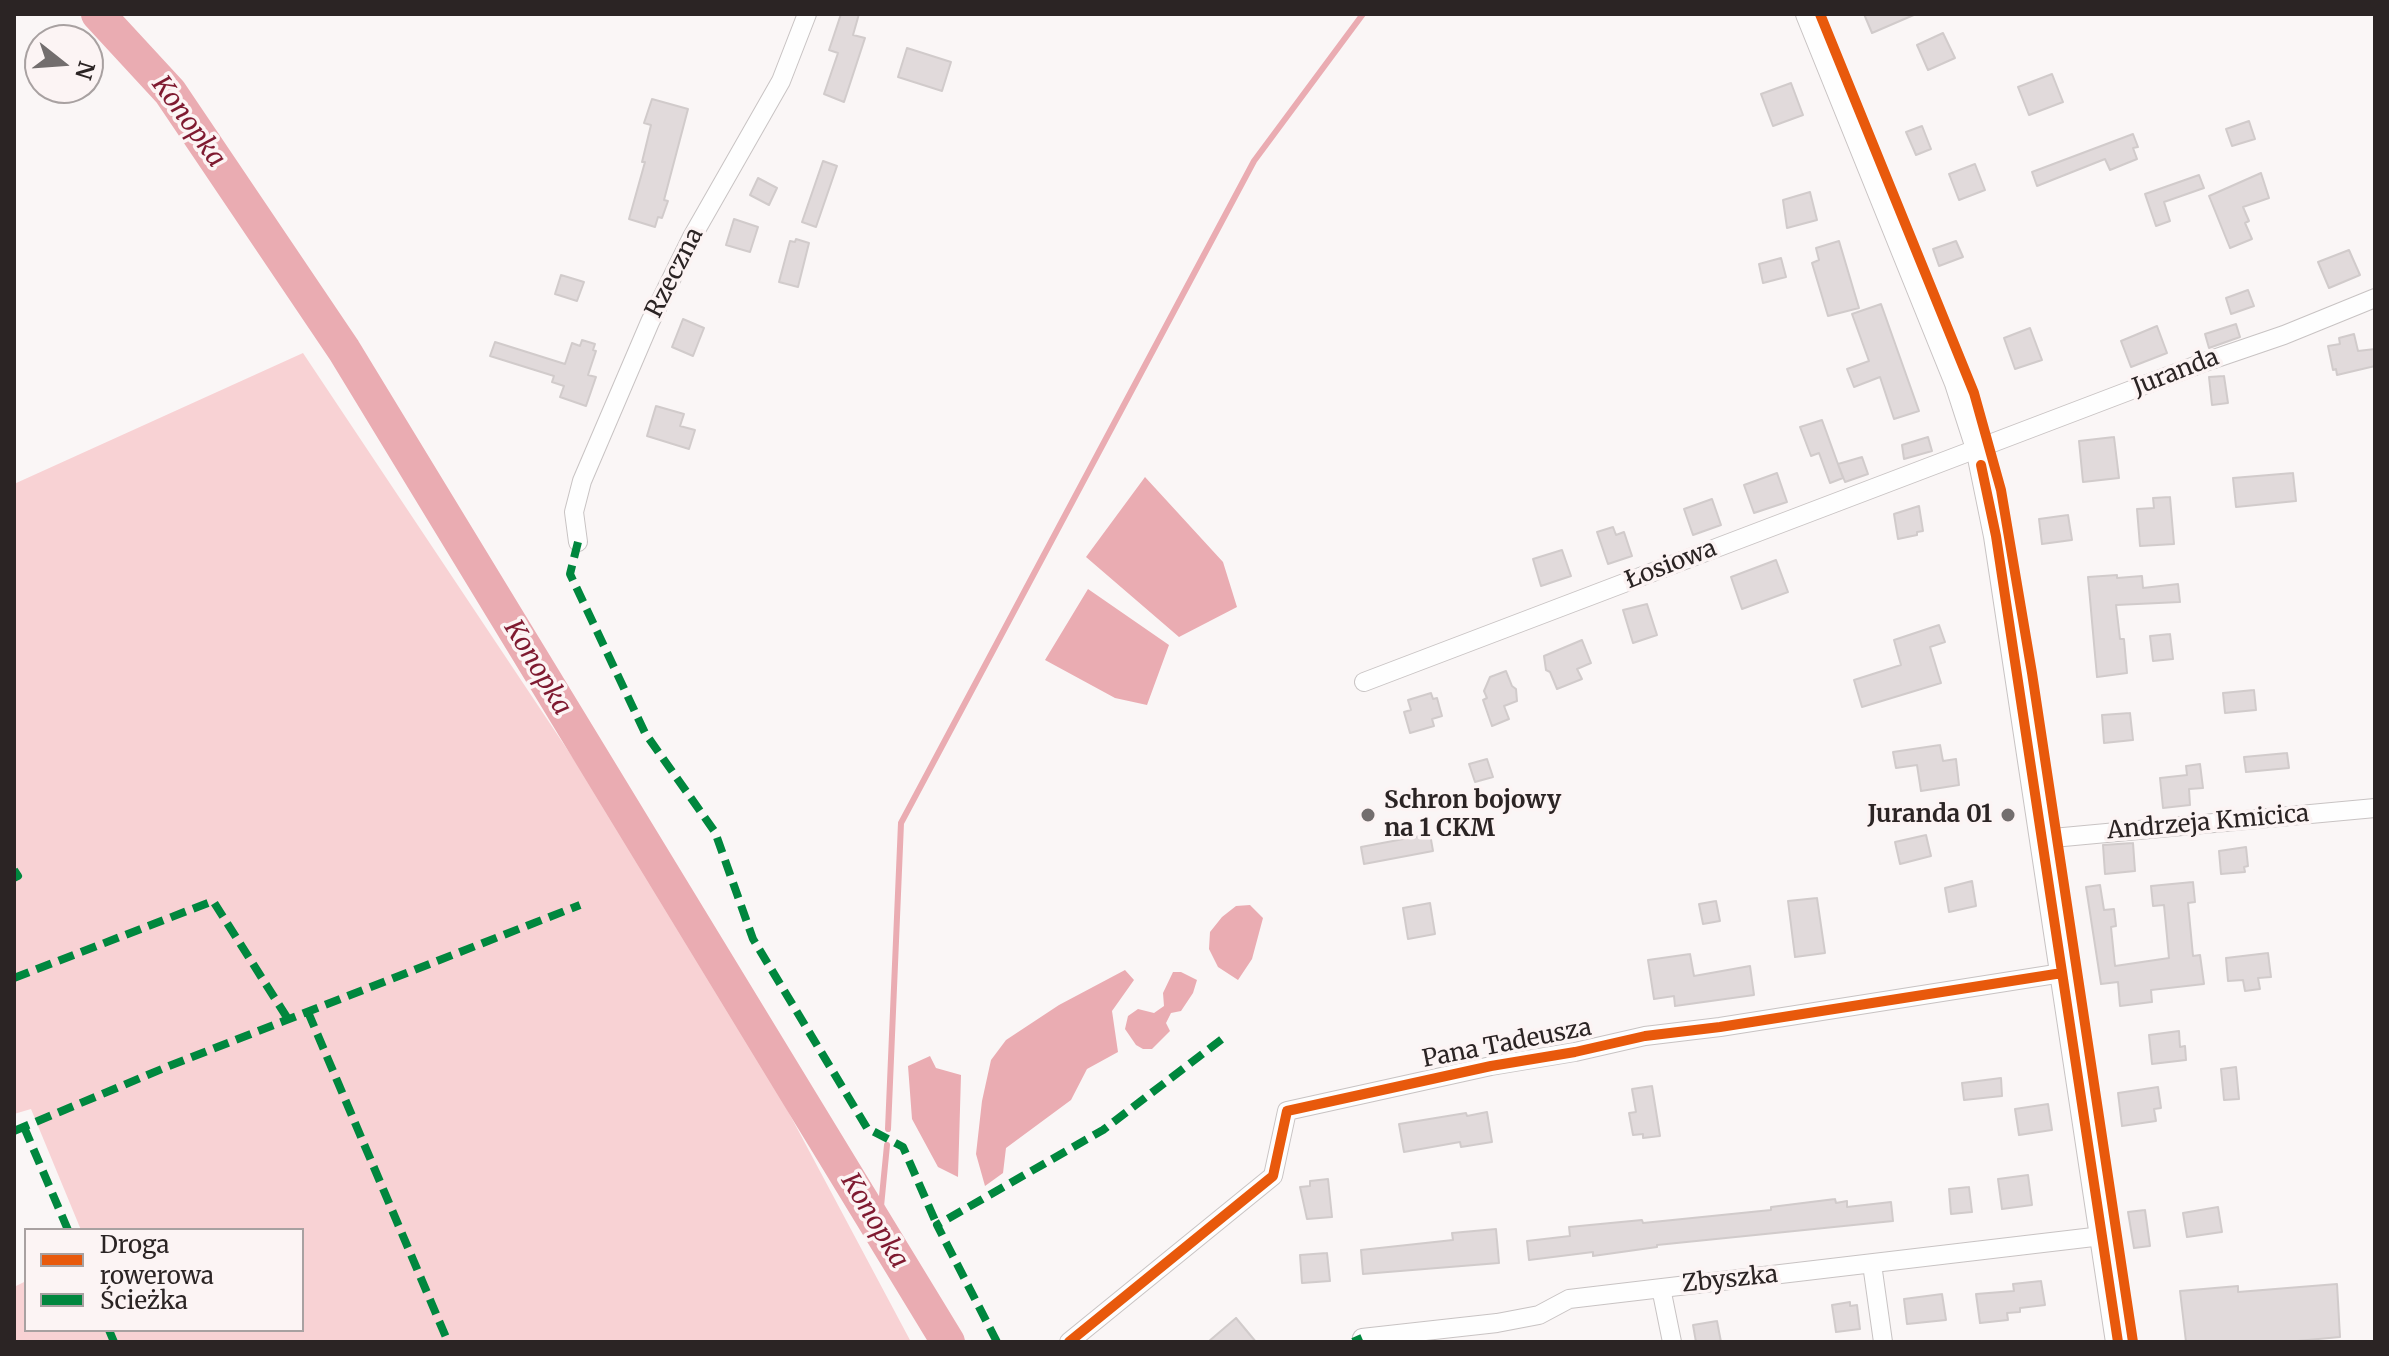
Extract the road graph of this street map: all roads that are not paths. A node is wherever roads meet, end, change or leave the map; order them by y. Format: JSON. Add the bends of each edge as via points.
{"nodes":[{"id":1,"x":807,"y":14,"type":"edge"},
{"id":2,"x":1808,"y":14,"type":"edge"},
{"id":3,"x":2375,"y":298,"type":"edge"},
{"id":4,"x":1978,"y":448,"type":"junction"},
{"id":5,"x":578,"y":542,"type":"dead end"},
{"id":6,"x":1364,"y":682,"type":"dead end"},
{"id":7,"x":2375,"y":808,"type":"edge"},
{"id":8,"x":2042,"y":839,"type":"junction"},
{"id":9,"x":2062,"y":973,"type":"junction"},
{"id":10,"x":2102,"y":1236,"type":"junction"},
{"id":11,"x":1872,"y":1264,"type":"junction"},
{"id":12,"x":1661,"y":1288,"type":"junction"},
{"id":13,"x":1362,"y":1338,"type":"dead end"},
{"id":14,"x":1069,"y":1342,"type":"edge"},
{"id":15,"x":1672,"y":1342,"type":"edge"},
{"id":16,"x":1883,"y":1342,"type":"edge"},
{"id":17,"x":2118,"y":1342,"type":"edge"}],
"edges":[{"from":1,"to":5,"type":"street","name":"Rzeczna","via":[[781,81],[650,322],[582,481],[574,512]]},
{"from":2,"to":4,"type":"main road","via":[[1957,383]]},
{"from":3,"to":4,"type":"street","name":"Juranda"},
{"from":4,"to":6,"type":"street","name":"Łosiowa"},
{"from":4,"to":8,"type":"main road"},
{"from":7,"to":8,"type":"street","name":"Andrzeja Kmicica"},
{"from":8,"to":9,"type":"main road"},
{"from":9,"to":10,"type":"main road"},
{"from":9,"to":14,"type":"street","name":"Pana Tadeusza","via":[[1645,1036],[1287,1111],[1273,1176]]},
{"from":10,"to":11,"type":"street","name":"Zbyszka"},
{"from":10,"to":17,"type":"main road"},
{"from":11,"to":12,"type":"street","name":"Zbyszka"},
{"from":11,"to":16,"type":"street"},
{"from":12,"to":13,"type":"street","name":"Zbyszka","via":[[1569,1299],[1539,1315],[1497,1323]]},
{"from":12,"to":15,"type":"street"}]}
